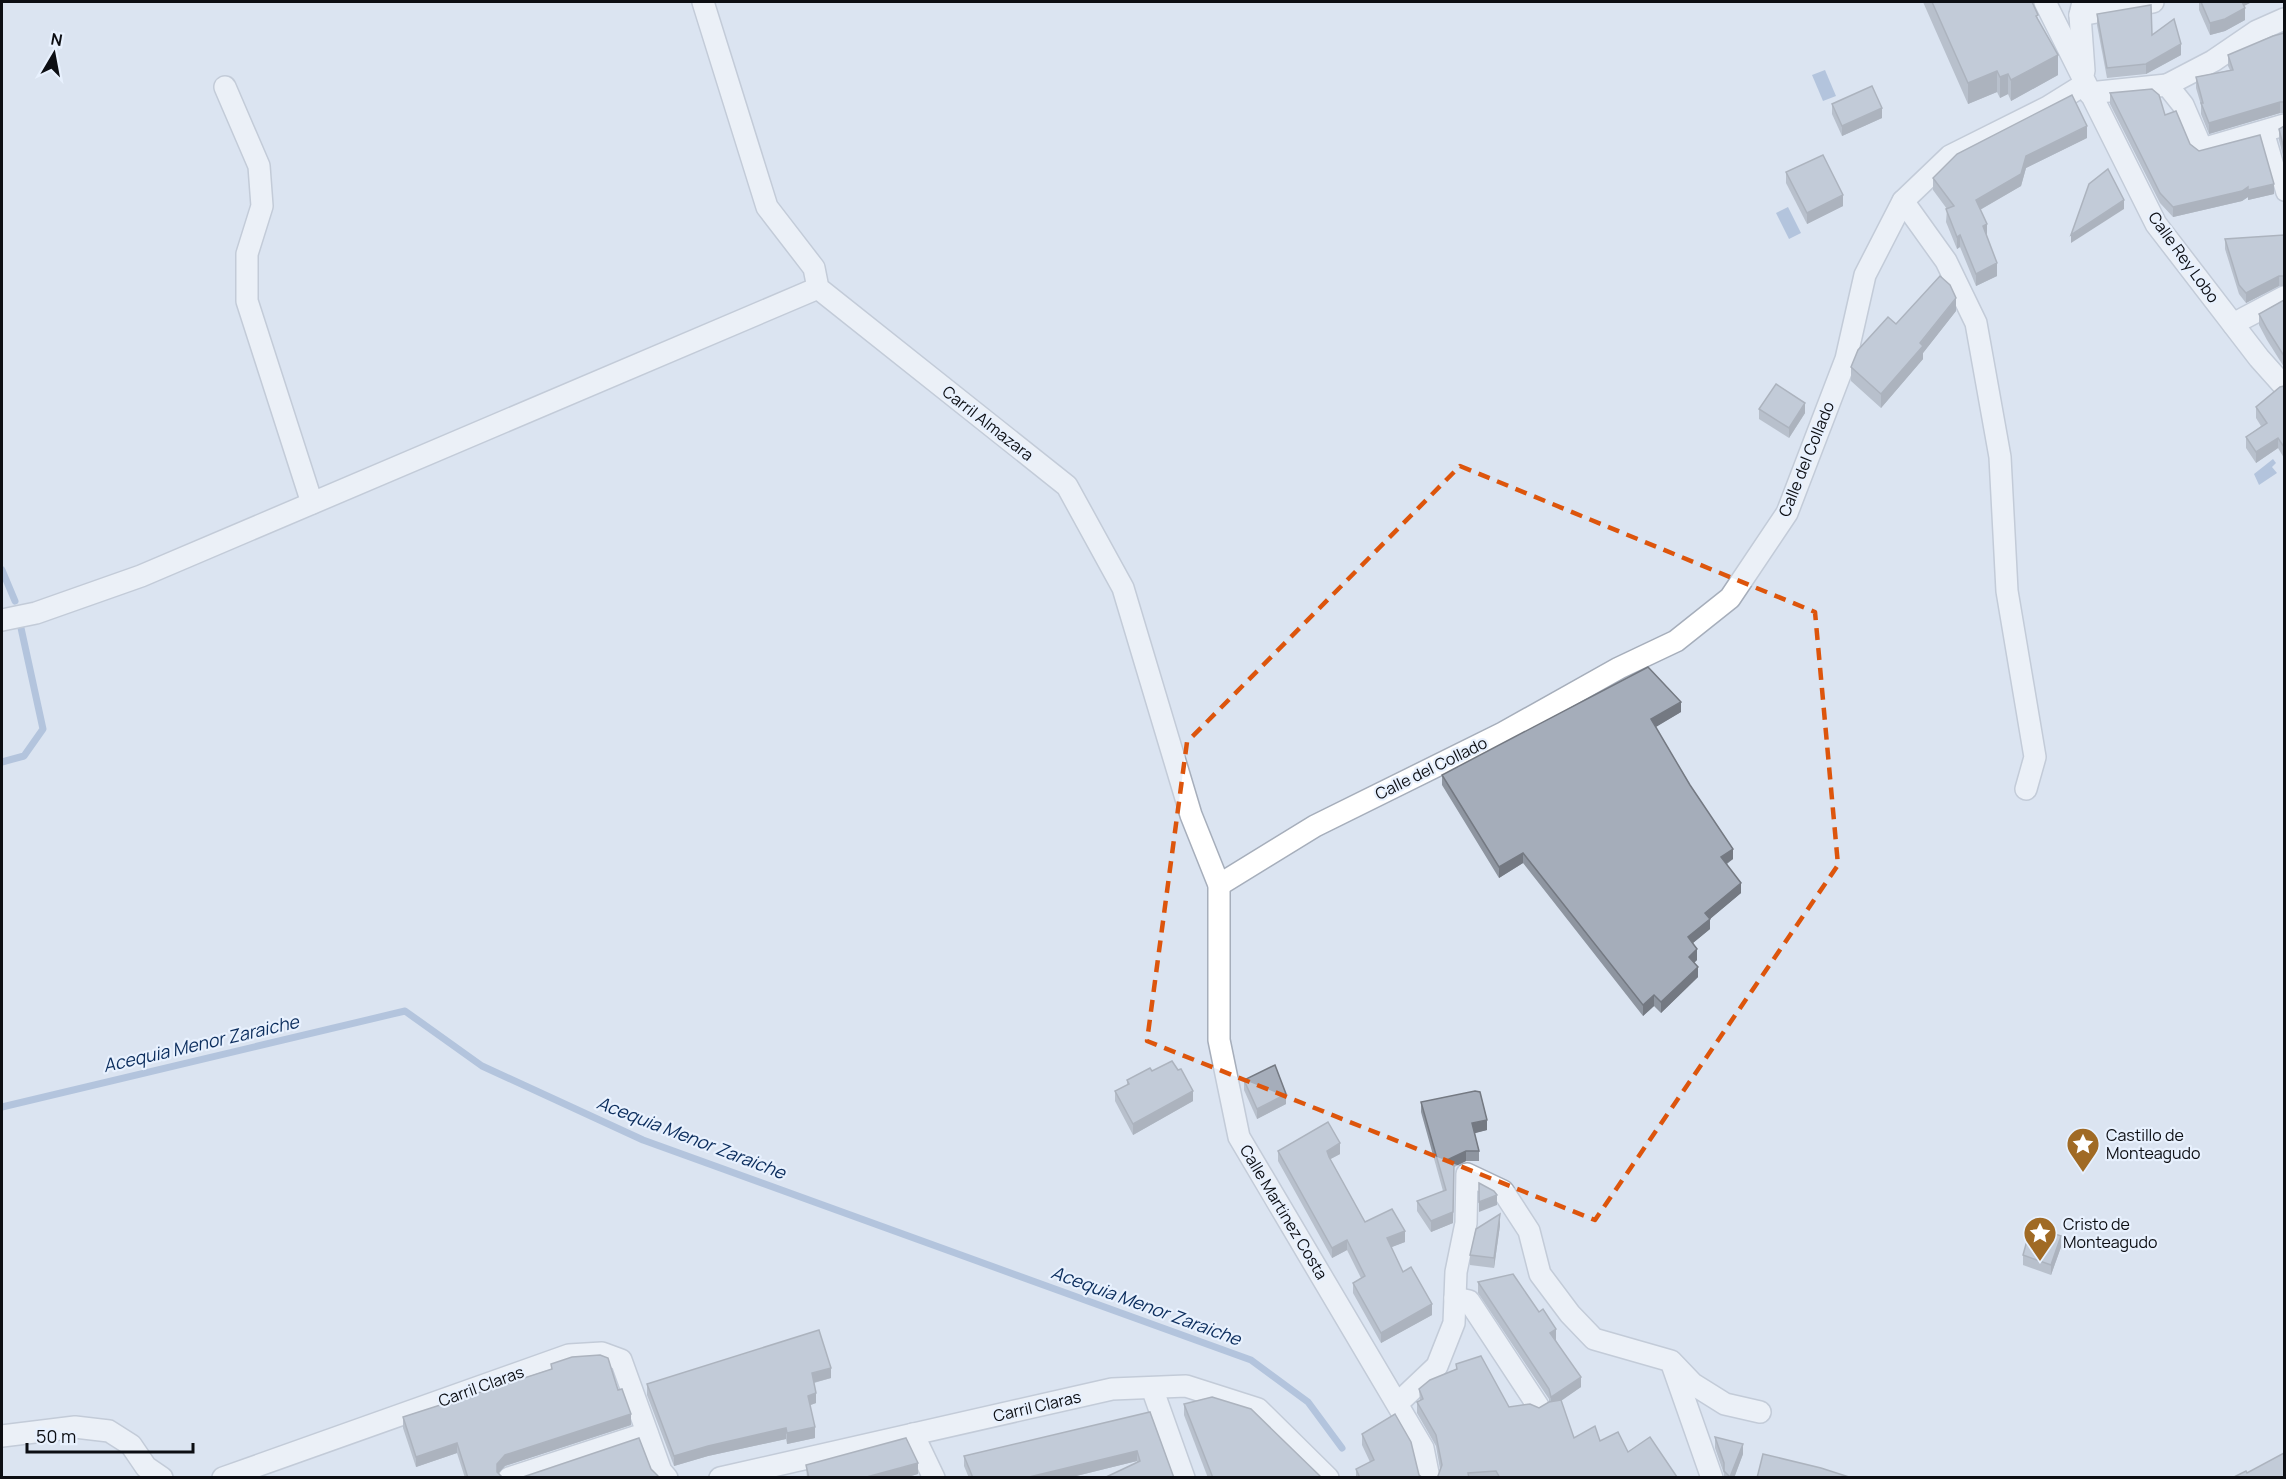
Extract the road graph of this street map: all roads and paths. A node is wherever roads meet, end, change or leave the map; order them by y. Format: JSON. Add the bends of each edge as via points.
{"nodes":[{"id":1,"x":704,"y":2,"type":"edge"},
{"id":2,"x":2045,"y":2,"type":"edge"},
{"id":3,"x":2153,"y":2,"type":"edge"},
{"id":4,"x":2082,"y":8,"type":"edge"},
{"id":5,"x":2284,"y":19,"type":"edge"},
{"id":6,"x":2168,"y":85,"type":"junction"},
{"id":7,"x":225,"y":87,"type":"dead end"},
{"id":8,"x":2087,"y":88,"type":"junction"},
{"id":9,"x":2275,"y":128,"type":"edge"},
{"id":10,"x":2284,"y":193,"type":"edge"},
{"id":11,"x":1903,"y":201,"type":"junction"},
{"id":12,"x":819,"y":288,"type":"junction"},
{"id":13,"x":2284,"y":297,"type":"edge"},
{"id":14,"x":2233,"y":324,"type":"junction"},
{"id":15,"x":2284,"y":386,"type":"edge"},
{"id":16,"x":312,"y":502,"type":"junction"},
{"id":17,"x":2,"y":620,"type":"edge"},
{"id":18,"x":2026,"y":789,"type":"dead end"},
{"id":19,"x":1218,"y":885,"type":"junction"},
{"id":20,"x":1455,"y":1298,"type":"junction"},
{"id":21,"x":1671,"y":1361,"type":"junction"},
{"id":22,"x":1152,"y":1388,"type":"junction"},
{"id":23,"x":1398,"y":1403,"type":"junction"},
{"id":24,"x":1538,"y":1406,"type":"edge"},
{"id":25,"x":1760,"y":1412,"type":"dead end"},
{"id":26,"x":647,"y":1433,"type":"junction"},
{"id":27,"x":913,"y":1434,"type":"junction"},
{"id":28,"x":2,"y":1436,"type":"edge"},
{"id":29,"x":162,"y":1478,"type":"edge"},
{"id":30,"x":223,"y":1478,"type":"edge"},
{"id":31,"x":509,"y":1478,"type":"edge"},
{"id":32,"x":667,"y":1478,"type":"edge"},
{"id":33,"x":720,"y":1478,"type":"edge"},
{"id":34,"x":934,"y":1478,"type":"edge"},
{"id":35,"x":1184,"y":1478,"type":"edge"},
{"id":36,"x":1328,"y":1478,"type":"edge"},
{"id":37,"x":1429,"y":1478,"type":"edge"},
{"id":38,"x":1712,"y":1478,"type":"edge"}],
"edges":[{"from":1,"to":12,"type":"street","via":[[767,207],[814,267]]},
{"from":2,"to":8,"type":"street","name":"Calle Rey Lobo"},
{"from":3,"to":4,"type":"street"},
{"from":4,"to":8,"type":"street"},
{"from":5,"to":6,"type":"street"},
{"from":6,"to":8,"type":"street"},
{"from":6,"to":9,"type":"street","via":[[2183,105],[2202,149]]},
{"from":7,"to":16,"type":"street","via":[[259,166],[262,206],[247,254],[247,301]]},
{"from":8,"to":11,"type":"street","name":"Calle del Collado","via":[[1950,156]]},
{"from":8,"to":14,"type":"street","name":"Calle Rey Lobo","via":[[2156,224]]},
{"from":9,"to":10,"type":"street"},
{"from":11,"to":18,"type":"street","via":[[1946,261],[1976,322],[2000,457],[2007,591],[2035,758]]},
{"from":11,"to":19,"type":"street","name":"Calle del Collado","via":[[1865,275],[1846,358],[1787,513],[1730,598],[1676,641],[1315,826]]},
{"from":12,"to":16,"type":"street"},
{"from":12,"to":19,"type":"street","name":"Carril Almazara","via":[[1067,486],[1123,588],[1191,815]]},
{"from":13,"to":14,"type":"street"},
{"from":14,"to":15,"type":"street","name":"Calle Rey Lobo"},
{"from":16,"to":17,"type":"street","via":[[141,576],[36,613]]},
{"from":19,"to":23,"type":"street","name":"Calle Martinez Costa","via":[[1219,1040],[1239,1137]]},
{"from":20,"to":21,"type":"street","via":[[1466,1223],[1467,1174],[1503,1191],[1529,1231],[1540,1274],[1594,1339]]},
{"from":20,"to":23,"type":"street","via":[[1454,1323],[1437,1366]]},
{"from":20,"to":24,"type":"street","via":[[1468,1301]]},
{"from":21,"to":25,"type":"street","via":[[1693,1384],[1725,1404]]},
{"from":21,"to":38,"type":"street"},
{"from":22,"to":27,"type":"street","name":"Carril Claras","via":[[1112,1389]]},
{"from":22,"to":35,"type":"street"},
{"from":22,"to":36,"type":"street","name":"Carril Claras","via":[[1186,1386],[1258,1409]]},
{"from":23,"to":37,"type":"street","name":"Calle Martinez Costa","via":[[1423,1448]]},
{"from":26,"to":30,"type":"street","name":"Carril Claras","via":[[621,1360],[602,1353],[569,1355]]},
{"from":26,"to":31,"type":"street"},
{"from":26,"to":32,"type":"street","name":"Carril Claras","via":[[661,1472]]},
{"from":27,"to":33,"type":"street","name":"Carril Claras"},
{"from":27,"to":34,"type":"street"},
{"from":28,"to":29,"type":"street","via":[[75,1427],[109,1431],[131,1445],[146,1467]]}]}
